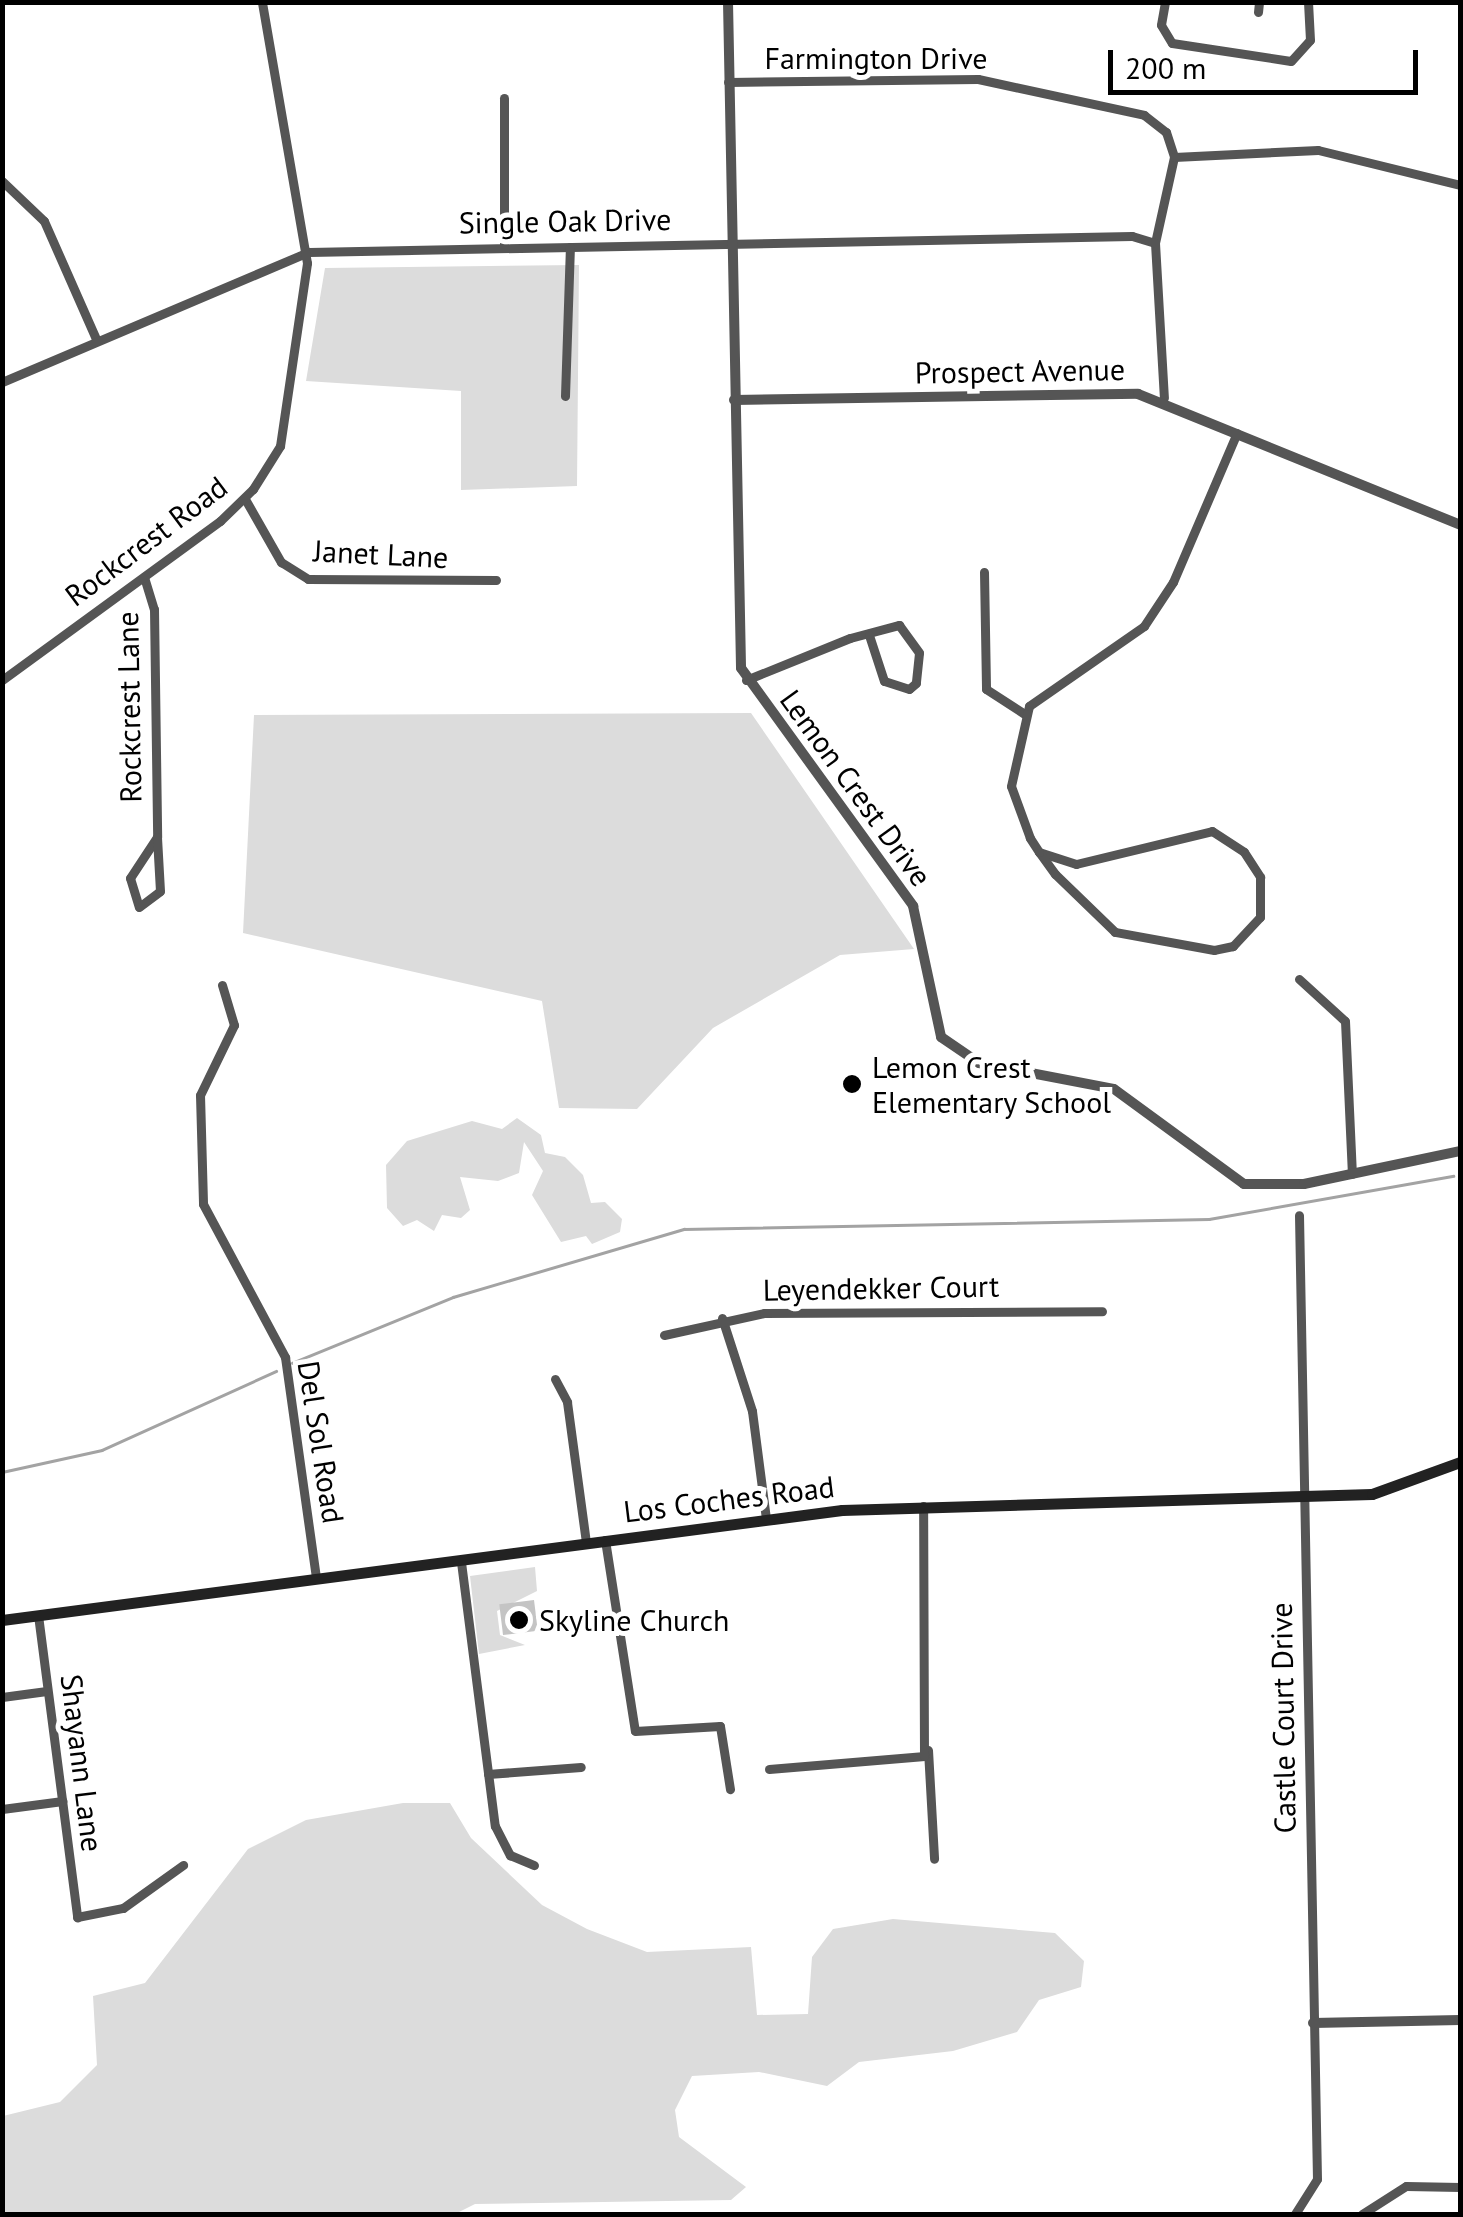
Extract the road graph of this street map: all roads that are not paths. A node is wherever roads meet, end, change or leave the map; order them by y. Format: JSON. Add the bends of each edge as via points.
{"nodes":[{"id":1,"x":262,"y":2,"type":"edge"},
{"id":2,"x":728,"y":2,"type":"edge"},
{"id":3,"x":1165,"y":2,"type":"edge"},
{"id":4,"x":1308,"y":2,"type":"edge"},
{"id":5,"x":728,"y":82,"type":"junction"},
{"id":6,"x":504,"y":98,"type":"dead end"},
{"id":7,"x":1174,"y":157,"type":"junction"},
{"id":8,"x":2,"y":180,"type":"edge"},
{"id":9,"x":1460,"y":184,"type":"edge"},
{"id":10,"x":731,"y":242,"type":"junction"},
{"id":11,"x":1154,"y":243,"type":"junction"},
{"id":12,"x":570,"y":247,"type":"junction"},
{"id":13,"x":504,"y":248,"type":"junction"},
{"id":14,"x":305,"y":252,"type":"junction"},
{"id":15,"x":97,"y":341,"type":"junction"},
{"id":16,"x":2,"y":382,"type":"edge"},
{"id":17,"x":565,"y":396,"type":"dead end"},
{"id":18,"x":1164,"y":398,"type":"junction"},
{"id":19,"x":734,"y":400,"type":"junction"},
{"id":20,"x":1237,"y":433,"type":"junction"},
{"id":21,"x":244,"y":499,"type":"junction"},
{"id":22,"x":1460,"y":526,"type":"edge"},
{"id":23,"x":984,"y":572,"type":"dead end"},
{"id":24,"x":144,"y":577,"type":"junction"},
{"id":25,"x":496,"y":580,"type":"dead end"},
{"id":26,"x":869,"y":635,"type":"junction"},
{"id":27,"x":2,"y":680,"type":"edge"},
{"id":28,"x":746,"y":680,"type":"junction"},
{"id":29,"x":1026,"y":715,"type":"junction"},
{"id":30,"x":157,"y":837,"type":"junction"},
{"id":31,"x":1040,"y":852,"type":"junction"},
{"id":32,"x":1299,"y":979,"type":"dead end"},
{"id":33,"x":222,"y":986,"type":"dead end"},
{"id":34,"x":1460,"y":1151,"type":"edge"},
{"id":35,"x":1352,"y":1174,"type":"junction"},
{"id":36,"x":1299,"y":1216,"type":"dead end"},
{"id":37,"x":1102,"y":1311,"type":"dead end"},
{"id":38,"x":722,"y":1318,"type":"junction"},
{"id":39,"x":664,"y":1335,"type":"dead end"},
{"id":40,"x":555,"y":1379,"type":"dead end"},
{"id":41,"x":1460,"y":1462,"type":"edge"},
{"id":42,"x":1304,"y":1496,"type":"junction"},
{"id":43,"x":922,"y":1503,"type":"junction"},
{"id":44,"x":766,"y":1519,"type":"junction"},
{"id":45,"x":605,"y":1540,"type":"junction"},
{"id":46,"x":586,"y":1542,"type":"junction"},
{"id":47,"x":462,"y":1562,"type":"junction"},
{"id":48,"x":316,"y":1578,"type":"junction"},
{"id":49,"x":38,"y":1615,"type":"junction"},
{"id":50,"x":2,"y":1620,"type":"edge"},
{"id":51,"x":47,"y":1691,"type":"junction"},
{"id":52,"x":2,"y":1697,"type":"edge"},
{"id":53,"x":927,"y":1748,"type":"junction"},
{"id":54,"x":581,"y":1768,"type":"dead end"},
{"id":55,"x":768,"y":1769,"type":"dead end"},
{"id":56,"x":488,"y":1774,"type":"junction"},
{"id":57,"x":730,"y":1789,"type":"dead end"},
{"id":58,"x":62,"y":1802,"type":"junction"},
{"id":59,"x":2,"y":1809,"type":"edge"},
{"id":60,"x":934,"y":1859,"type":"dead end"},
{"id":61,"x":183,"y":1865,"type":"dead end"},
{"id":62,"x":534,"y":1865,"type":"dead end"},
{"id":63,"x":1460,"y":2020,"type":"edge"},
{"id":64,"x":1313,"y":2023,"type":"junction"},
{"id":65,"x":1460,"y":2187,"type":"edge"},
{"id":66,"x":1295,"y":2214,"type":"edge"},
{"id":67,"x":1362,"y":2214,"type":"edge"}],
"edges":[{"from":1,"to":14,"type":"street","name":"Rockcrest Road"},
{"from":2,"to":5,"type":"street","name":"Lemon Crest Drive"},
{"from":3,"to":4,"type":"street","via":[[1161,26],[1172,42],[1291,61],[1310,40]]},
{"from":5,"to":7,"type":"street","name":"Farmington Drive","via":[[978,78],[1144,114],[1166,132]]},
{"from":5,"to":10,"type":"street","name":"Lemon Crest Drive"},
{"from":6,"to":13,"type":"street"},
{"from":7,"to":9,"type":"street","via":[[1318,150]]},
{"from":7,"to":11,"type":"street"},
{"from":8,"to":15,"type":"street","via":[[44,221]]},
{"from":10,"to":11,"type":"street","name":"Single Oak Drive","via":[[1132,236]]},
{"from":10,"to":12,"type":"street","name":"Single Oak Drive"},
{"from":10,"to":19,"type":"street","name":"Lemon Crest Drive"},
{"from":11,"to":18,"type":"street"},
{"from":12,"to":13,"type":"street","name":"Single Oak Drive"},
{"from":12,"to":17,"type":"street"},
{"from":13,"to":14,"type":"street","name":"Single Oak Drive"},
{"from":14,"to":15,"type":"street","name":"Single Oak Drive"},
{"from":14,"to":21,"type":"street","name":"Rockcrest Road","via":[[286,425],[275,458]]},
{"from":15,"to":16,"type":"street","name":"Single Oak Drive"},
{"from":18,"to":19,"type":"street","name":"Prospect Avenue"},
{"from":18,"to":20,"type":"street","name":"Prospect Avenue"},
{"from":19,"to":28,"type":"street","name":"Lemon Crest Drive"},
{"from":20,"to":22,"type":"street","name":"Prospect Avenue"},
{"from":20,"to":29,"type":"street","via":[[1173,582],[1144,626],[1118,651],[1044,690]]},
{"from":21,"to":24,"type":"street","name":"Rockcrest Road"},
{"from":21,"to":25,"type":"street","name":"Janet Lane","via":[[280,562],[308,579]]},
{"from":23,"to":29,"type":"street","via":[[986,689]]},
{"from":24,"to":27,"type":"street","name":"Rockcrest Road"},
{"from":24,"to":30,"type":"street","name":"Rockcrest Lane","via":[[154,609]]},
{"from":26,"to":26,"type":"street","via":[[899,625],[913,639],[919,670],[909,690],[876,671]]},
{"from":26,"to":28,"type":"street"},
{"from":28,"to":35,"type":"street","name":"Lemon Crest Drive","via":[[912,906],[930,1012],[953,1050],[978,1063],[1114,1089],[1238,1182],[1272,1187]]},
{"from":29,"to":31,"type":"street","via":[[1011,786]]},
{"from":30,"to":30,"type":"street","name":"Rockcrest Lane","via":[[130,878],[139,907],[160,892]]},
{"from":31,"to":31,"type":"street","via":[[1132,940],[1214,950],[1233,946],[1260,916],[1260,877],[1244,852],[1212,831],[1076,864]]},
{"from":32,"to":35,"type":"street","via":[[1344,1021]]},
{"from":33,"to":48,"type":"street","name":"Del Sol Road","via":[[234,1025],[200,1095],[202,1204],[284,1357]]},
{"from":34,"to":35,"type":"street","name":"Lemon Crest Drive"},
{"from":36,"to":42,"type":"street","name":"Castle Court Drive"},
{"from":37,"to":38,"type":"street","name":"Leyendekker Court"},
{"from":38,"to":39,"type":"street","name":"Leyendekker Court"},
{"from":38,"to":44,"type":"street","via":[[752,1410]]},
{"from":40,"to":46,"type":"street","via":[[568,1402]]},
{"from":41,"to":42,"type":"main road","name":"Los Coches Road","via":[[1383,1492]]},
{"from":42,"to":43,"type":"main road","name":"Los Coches Road"},
{"from":42,"to":64,"type":"street","name":"Castle Court Drive"},
{"from":43,"to":44,"type":"main road","name":"Los Coches Road"},
{"from":43,"to":53,"type":"street"},
{"from":44,"to":45,"type":"main road","name":"Los Coches Road"},
{"from":45,"to":46,"type":"main road","name":"Los Coches Road"},
{"from":45,"to":57,"type":"street","via":[[635,1731],[720,1726]]},
{"from":46,"to":47,"type":"main road","name":"Los Coches Road"},
{"from":47,"to":48,"type":"main road","name":"Los Coches Road"},
{"from":47,"to":56,"type":"street"},
{"from":48,"to":49,"type":"main road","name":"Los Coches Road"},
{"from":49,"to":50,"type":"main road","name":"Los Coches Road"},
{"from":49,"to":51,"type":"street","name":"Shayann Lane"},
{"from":51,"to":52,"type":"street"},
{"from":51,"to":58,"type":"street","name":"Shayann Lane"},
{"from":53,"to":55,"type":"street","via":[[918,1760]]},
{"from":53,"to":60,"type":"street"},
{"from":54,"to":56,"type":"street"},
{"from":56,"to":62,"type":"street","via":[[501,1843]]},
{"from":58,"to":59,"type":"street"},
{"from":58,"to":61,"type":"street","name":"Shayann Lane","via":[[77,1917],[122,1908]]},
{"from":63,"to":64,"type":"street"},
{"from":64,"to":66,"type":"street","name":"Castle Court Drive","via":[[1316,2178]]},
{"from":65,"to":67,"type":"street","via":[[1406,2186]]}]}
